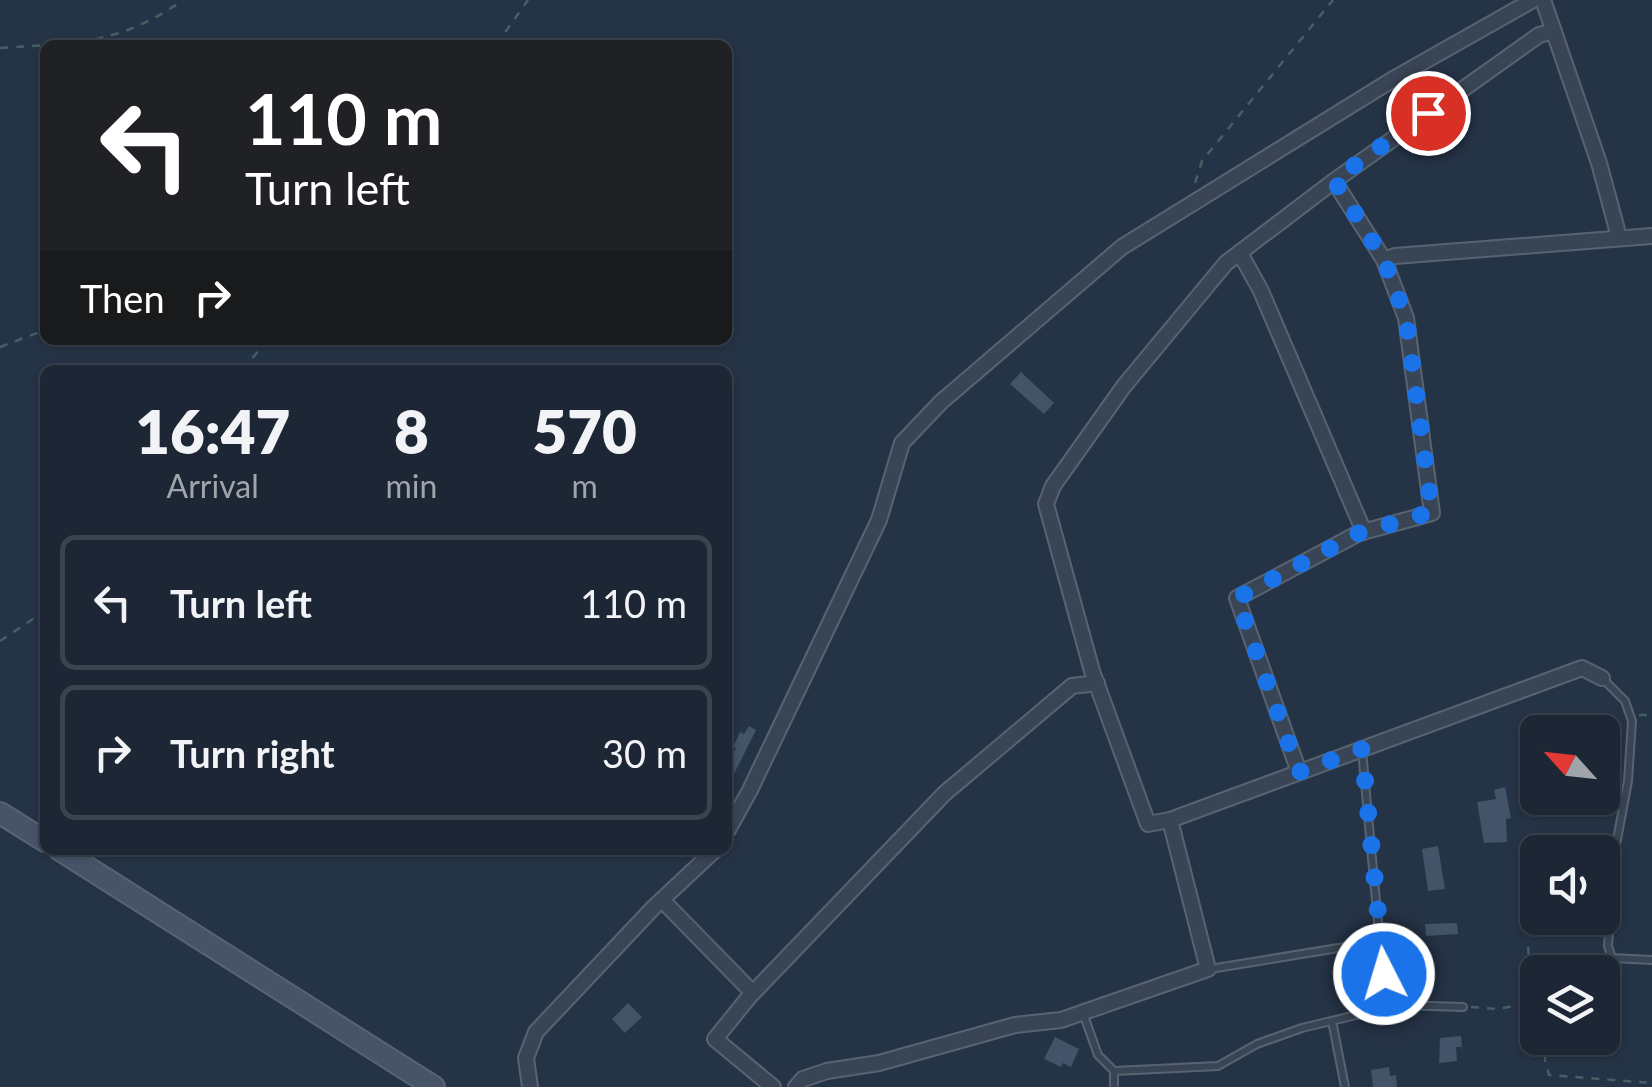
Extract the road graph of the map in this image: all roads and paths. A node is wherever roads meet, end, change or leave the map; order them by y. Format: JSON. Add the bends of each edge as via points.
{"nodes":[{"id":1,"x":183,"y":0,"type":"edge"},
{"id":2,"x":528,"y":0,"type":"edge"},
{"id":3,"x":1333,"y":0,"type":"edge"},
{"id":4,"x":1533,"y":0,"type":"edge"},
{"id":5,"x":1543,"y":0,"type":"edge"},
{"id":6,"x":1554,"y":30,"type":"junction"},
{"id":7,"x":92,"y":40,"type":"edge"},
{"id":8,"x":500,"y":40,"type":"edge"},
{"id":9,"x":40,"y":46,"type":"edge"},
{"id":10,"x":0,"y":48,"type":"edge"},
{"id":11,"x":1334,"y":180,"type":"junction"},
{"id":12,"x":1189,"y":204,"type":"junction"},
{"id":13,"x":1652,"y":236,"type":"edge"},
{"id":14,"x":1620,"y":237,"type":"junction"},
{"id":15,"x":1240,"y":252,"type":"junction"},
{"id":16,"x":1384,"y":260,"type":"junction"},
{"id":17,"x":40,"y":332,"type":"edge"},
{"id":18,"x":264,"y":345,"type":"edge"},
{"id":19,"x":0,"y":346,"type":"edge"},
{"id":20,"x":246,"y":365,"type":"edge"},
{"id":21,"x":1364,"y":532,"type":"junction"},
{"id":22,"x":40,"y":614,"type":"edge"},
{"id":23,"x":0,"y":642,"type":"edge"},
{"id":24,"x":1602,"y":678,"type":"joint"},
{"id":25,"x":1096,"y":682,"type":"junction"},
{"id":26,"x":1362,"y":749,"type":"junction"},
{"id":27,"x":1299,"y":772,"type":"junction"},
{"id":28,"x":0,"y":813,"type":"edge"},
{"id":29,"x":1170,"y":820,"type":"junction"},
{"id":30,"x":732,"y":823,"type":"edge"},
{"id":31,"x":40,"y":838,"type":"edge"},
{"id":32,"x":68,"y":855,"type":"edge"},
{"id":33,"x":710,"y":855,"type":"edge"},
{"id":34,"x":662,"y":900,"type":"junction"},
{"id":35,"x":1381,"y":941,"type":"junction"},
{"id":36,"x":1528,"y":947,"type":"dead end"},
{"id":37,"x":1529,"y":955,"type":"edge"},
{"id":38,"x":1652,"y":960,"type":"edge"},
{"id":39,"x":1208,"y":969,"type":"junction"},
{"id":40,"x":753,"y":993,"type":"junction"},
{"id":41,"x":1520,"y":1006,"type":"edge"},
{"id":42,"x":1463,"y":1007,"type":"joint"},
{"id":43,"x":1386,"y":1008,"type":"junction"},
{"id":44,"x":1083,"y":1010,"type":"junction"},
{"id":45,"x":1332,"y":1021,"type":"junction"},
{"id":46,"x":1547,"y":1055,"type":"edge"},
{"id":47,"x":1114,"y":1072,"type":"junction"},
{"id":48,"x":1652,"y":1083,"type":"edge"},
{"id":49,"x":434,"y":1087,"type":"edge"},
{"id":50,"x":530,"y":1087,"type":"edge"},
{"id":51,"x":773,"y":1087,"type":"edge"},
{"id":52,"x":796,"y":1087,"type":"edge"},
{"id":53,"x":1114,"y":1087,"type":"edge"},
{"id":54,"x":1345,"y":1087,"type":"edge"}],
"edges":[{"from":1,"to":7,"type":"path","via":[[122,35]]},
{"from":2,"to":8,"type":"path"},
{"from":3,"to":12,"type":"path","via":[[1202,161]]},
{"from":4,"to":12,"type":"street"},
{"from":5,"to":6,"type":"street"},
{"from":6,"to":11,"type":"street"},
{"from":6,"to":14,"type":"street"},
{"from":9,"to":10,"type":"path"},
{"from":11,"to":15,"type":"street"},
{"from":11,"to":16,"type":"street"},
{"from":12,"to":30,"type":"street","via":[[1122,246],[902,442],[879,520]]},
{"from":13,"to":14,"type":"street"},
{"from":14,"to":16,"type":"street"},
{"from":15,"to":21,"type":"street"},
{"from":15,"to":25,"type":"street","via":[[1124,386],[1046,504]]},
{"from":16,"to":21,"type":"street","via":[[1406,318],[1432,512]]},
{"from":17,"to":19,"type":"path"},
{"from":18,"to":20,"type":"path"},
{"from":21,"to":27,"type":"street","via":[[1237,598]]},
{"from":22,"to":23,"type":"path"},
{"from":24,"to":26,"type":"street","via":[[1582,668]]},
{"from":24,"to":38,"type":"lane","via":[[1626,702],[1632,721],[1608,946],[1612,958]]},
{"from":25,"to":29,"type":"street","via":[[1148,824]]},
{"from":25,"to":40,"type":"street","via":[[1072,686],[946,794]]},
{"from":26,"to":27,"type":"street"},
{"from":26,"to":35,"type":"lane"},
{"from":27,"to":29,"type":"street"},
{"from":28,"to":31,"type":"main road"},
{"from":29,"to":39,"type":"street"},
{"from":32,"to":49,"type":"main road"},
{"from":33,"to":34,"type":"street"},
{"from":34,"to":40,"type":"street"},
{"from":34,"to":50,"type":"street","via":[[536,1032],[526,1058]]},
{"from":35,"to":39,"type":"lane"},
{"from":35,"to":43,"type":"lane"},
{"from":36,"to":37,"type":"path"},
{"from":39,"to":44,"type":"street"},
{"from":40,"to":51,"type":"street","via":[[716,1039]]},
{"from":41,"to":42,"type":"path"},
{"from":42,"to":43,"type":"lane"},
{"from":43,"to":45,"type":"lane"},
{"from":44,"to":47,"type":"lane","via":[[1098,1055]]},
{"from":44,"to":52,"type":"street","via":[[826,1071]]},
{"from":45,"to":47,"type":"lane","via":[[1257,1044],[1218,1066]]},
{"from":45,"to":54,"type":"lane"},
{"from":46,"to":48,"type":"path","via":[[1548,1075]]},
{"from":47,"to":53,"type":"lane"}]}
